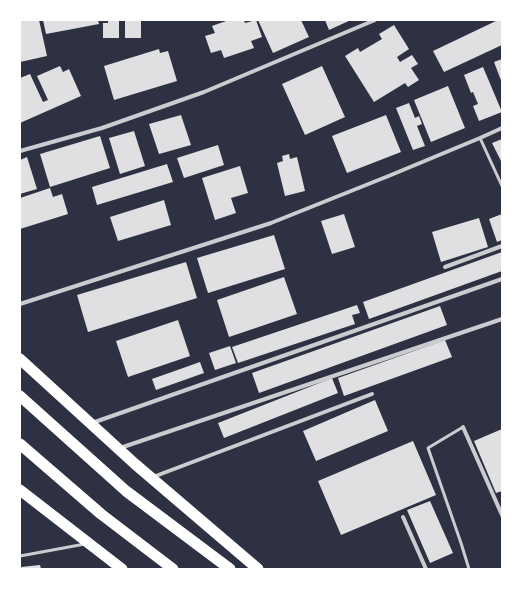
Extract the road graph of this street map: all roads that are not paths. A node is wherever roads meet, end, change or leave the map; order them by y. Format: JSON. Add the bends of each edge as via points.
{"nodes":[{"id":1,"x":375,"y":20,"type":"edge"},
{"id":2,"x":502,"y":128,"type":"edge"},
{"id":3,"x":480,"y":138,"type":"junction"},
{"id":4,"x":20,"y":151,"type":"edge"},
{"id":5,"x":502,"y":186,"type":"edge"},
{"id":6,"x":502,"y":246,"type":"edge"},
{"id":7,"x":445,"y":267,"type":"dead end"},
{"id":8,"x":502,"y":279,"type":"edge"},
{"id":9,"x":20,"y":304,"type":"edge"},
{"id":10,"x":502,"y":319,"type":"edge"},
{"id":11,"x":20,"y":359,"type":"edge"},
{"id":12,"x":372,"y":394,"type":"dead end"},
{"id":13,"x":20,"y":396,"type":"edge"},
{"id":14,"x":90,"y":423,"type":"junction"},
{"id":15,"x":463,"y":427,"type":"joint"},
{"id":16,"x":20,"y":444,"type":"edge"},
{"id":17,"x":118,"y":448,"type":"junction"},
{"id":18,"x":151,"y":478,"type":"junction"},
{"id":19,"x":21,"y":492,"type":"edge"},
{"id":20,"x":502,"y":515,"type":"edge"},
{"id":21,"x":403,"y":517,"type":"dead end"},
{"id":22,"x":89,"y":544,"type":"junction"},
{"id":23,"x":20,"y":556,"type":"edge"},
{"id":24,"x":122,"y":569,"type":"edge"},
{"id":25,"x":173,"y":569,"type":"edge"},
{"id":26,"x":230,"y":569,"type":"edge"},
{"id":27,"x":258,"y":569,"type":"edge"},
{"id":28,"x":426,"y":569,"type":"edge"},
{"id":29,"x":469,"y":569,"type":"edge"}],
"edges":[{"from":1,"to":4,"type":"street","via":[[204,92],[102,128]]},
{"from":2,"to":3,"type":"street"},
{"from":3,"to":5,"type":"lane"},
{"from":3,"to":9,"type":"street","via":[[271,224]]},
{"from":6,"to":7,"type":"street"},
{"from":8,"to":14,"type":"street"},
{"from":10,"to":17,"type":"street"},
{"from":11,"to":14,"type":"highway"},
{"from":12,"to":18,"type":"street"},
{"from":13,"to":26,"type":"highway","via":[[126,491]]},
{"from":14,"to":17,"type":"highway"},
{"from":15,"to":20,"type":"street"},
{"from":15,"to":29,"type":"lane","via":[[428,448]]},
{"from":16,"to":25,"type":"highway","via":[[101,514]]},
{"from":17,"to":18,"type":"highway"},
{"from":18,"to":27,"type":"highway"},
{"from":19,"to":22,"type":"highway"},
{"from":21,"to":28,"type":"street"},
{"from":22,"to":23,"type":"lane"},
{"from":22,"to":24,"type":"highway"}]}
